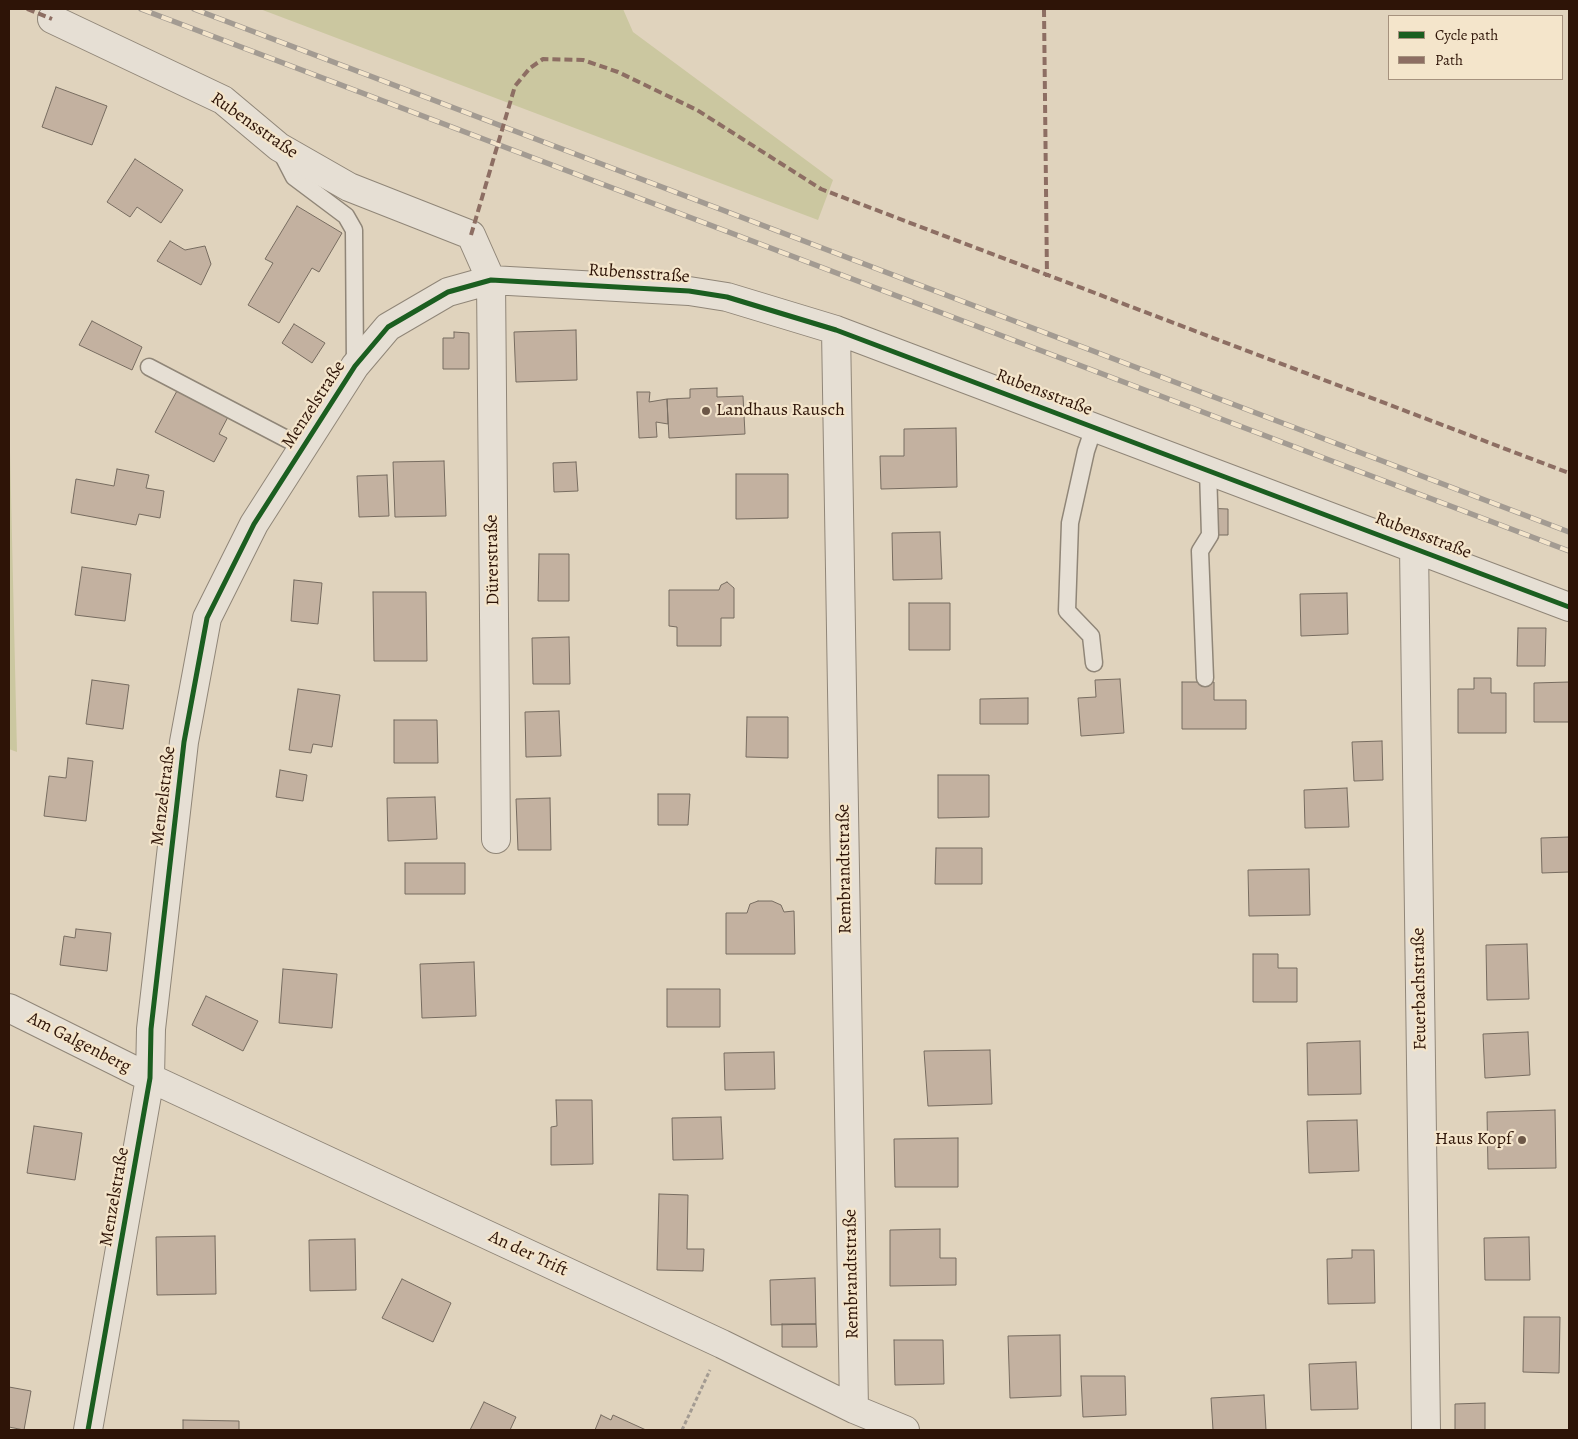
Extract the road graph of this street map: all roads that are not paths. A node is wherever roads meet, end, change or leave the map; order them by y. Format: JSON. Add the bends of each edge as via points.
{"nodes":[{"id":1,"x":52,"y":19,"type":"dead end"},
{"id":2,"x":279,"y":147,"type":"junction"},
{"id":3,"x":491,"y":280,"type":"junction"},
{"id":4,"x":836,"y":330,"type":"junction"},
{"id":5,"x":354,"y":366,"type":"junction"},
{"id":6,"x":149,"y":367,"type":"dead end"},
{"id":7,"x":1094,"y":427,"type":"junction"},
{"id":8,"x":302,"y":447,"type":"junction"},
{"id":9,"x":1208,"y":470,"type":"junction"},
{"id":10,"x":1414,"y":547,"type":"junction"},
{"id":11,"x":1569,"y":607,"type":"edge"},
{"id":12,"x":1094,"y":663,"type":"dead end"},
{"id":13,"x":1205,"y":678,"type":"dead end"},
{"id":14,"x":496,"y":840,"type":"dead end"},
{"id":15,"x":9,"y":1008,"type":"edge"},
{"id":16,"x":150,"y":1078,"type":"junction"},
{"id":17,"x":854,"y":1409,"type":"junction"},
{"id":18,"x":88,"y":1430,"type":"edge"},
{"id":19,"x":905,"y":1430,"type":"edge"},
{"id":20,"x":1426,"y":1430,"type":"edge"}],
"edges":[{"from":1,"to":2,"type":"street","name":"Rubensstraße","via":[[223,100]]},
{"from":2,"to":3,"type":"street","name":"Rubensstraße","via":[[349,187],[471,235]]},
{"from":2,"to":5,"type":"lane","via":[[294,178],[346,216],[354,230]]},
{"from":3,"to":4,"type":"street","name":"Rubensstraße","via":[[689,291],[727,297]]},
{"from":3,"to":5,"type":"street","name":"Menzelstraße","via":[[448,292],[388,327]]},
{"from":3,"to":14,"type":"street","name":"Dürerstraße"},
{"from":4,"to":7,"type":"street","name":"Rubensstraße"},
{"from":4,"to":17,"type":"street","name":"Rembrandtstraße"},
{"from":5,"to":8,"type":"street","name":"Menzelstraße"},
{"from":6,"to":8,"type":"lane"},
{"from":7,"to":9,"type":"street","name":"Rubensstraße"},
{"from":7,"to":12,"type":"lane","via":[[1070,523],[1067,611],[1091,636]]},
{"from":8,"to":16,"type":"street","name":"Menzelstraße","via":[[254,524],[207,618],[184,742],[151,1029]]},
{"from":9,"to":10,"type":"street","name":"Rubensstraße"},
{"from":9,"to":13,"type":"lane","via":[[1210,535],[1200,551]]},
{"from":10,"to":11,"type":"street","name":"Rubensstraße"},
{"from":10,"to":20,"type":"street","name":"Feuerbachstraße"},
{"from":15,"to":16,"type":"street","name":"Am Galgenberg"},
{"from":16,"to":17,"type":"street","name":"An der Trift","via":[[722,1344]]},
{"from":16,"to":18,"type":"street","name":"Menzelstraße"},
{"from":17,"to":19,"type":"street","name":"An der Trift"}]}
